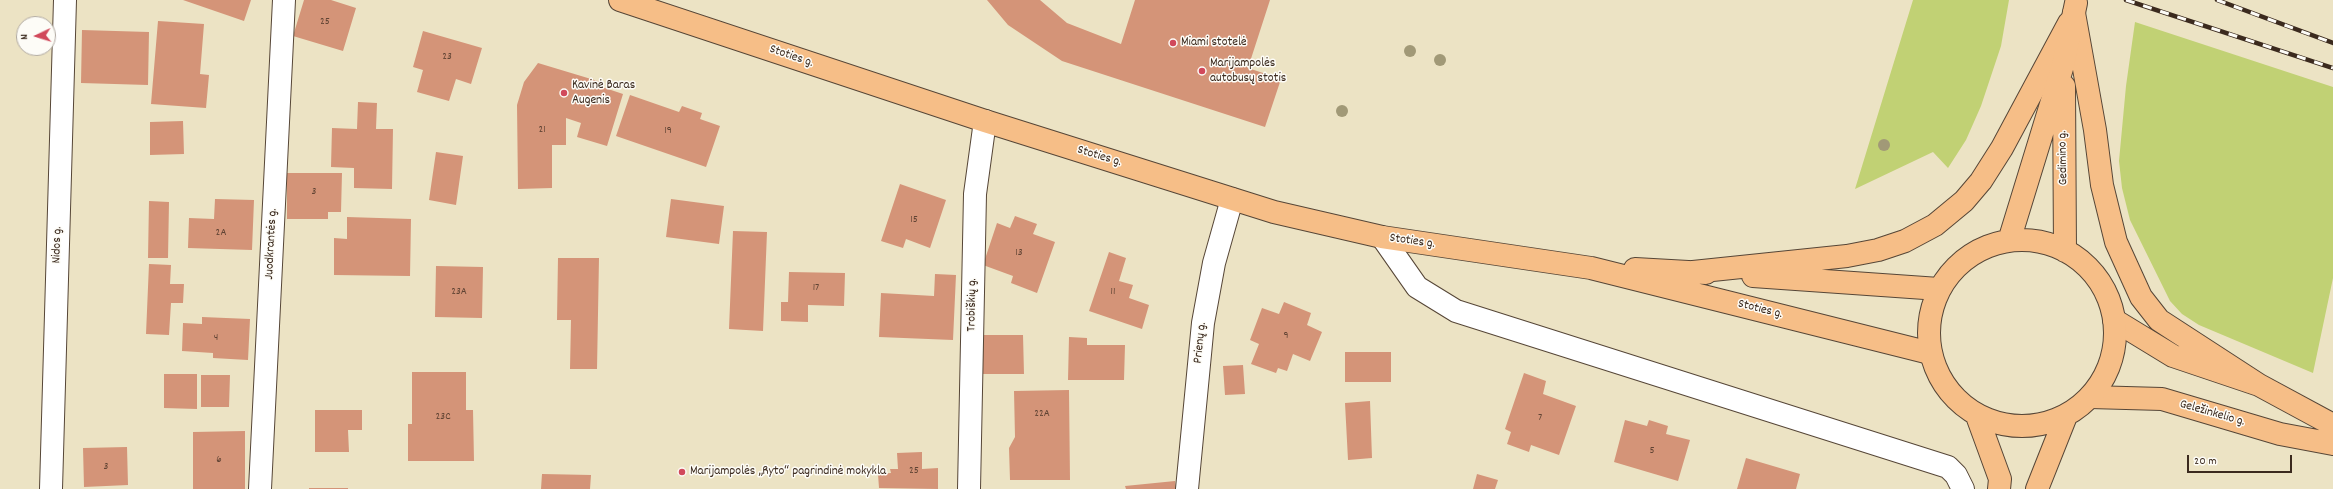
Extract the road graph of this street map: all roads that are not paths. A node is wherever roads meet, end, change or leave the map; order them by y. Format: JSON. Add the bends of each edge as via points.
{"nodes":[{"id":1,"x":65,"y":0,"type":"edge"},
{"id":2,"x":284,"y":0,"type":"edge"},
{"id":3,"x":620,"y":0,"type":"edge"},
{"id":4,"x":2075,"y":8,"type":"junction"},
{"id":5,"x":2064,"y":65,"type":"junction"},
{"id":6,"x":985,"y":121,"type":"junction"},
{"id":7,"x":1232,"y":199,"type":"junction"},
{"id":8,"x":1382,"y":237,"type":"junction"},
{"id":9,"x":2009,"y":241,"type":"junction"},
{"id":10,"x":2065,"y":251,"type":"junction"},
{"id":11,"x":1591,"y":268,"type":"junction"},
{"id":12,"x":1693,"y":272,"type":"junction"},
{"id":13,"x":1939,"y":289,"type":"junction"},
{"id":14,"x":2114,"y":320,"type":"junction"},
{"id":15,"x":1930,"y":353,"type":"junction"},
{"id":16,"x":2259,"y":384,"type":"junction"},
{"id":17,"x":2090,"y":397,"type":"junction"},
{"id":18,"x":1977,"y":416,"type":"junction"},
{"id":19,"x":2066,"y":416,"type":"junction"},
{"id":20,"x":2333,"y":425,"type":"edge"},
{"id":21,"x":2333,"y":444,"type":"edge"},
{"id":22,"x":51,"y":489,"type":"edge"},
{"id":23,"x":260,"y":489,"type":"edge"},
{"id":24,"x":969,"y":489,"type":"edge"},
{"id":25,"x":1187,"y":489,"type":"edge"},
{"id":26,"x":1963,"y":489,"type":"edge"},
{"id":27,"x":1999,"y":489,"type":"edge"},
{"id":28,"x":2037,"y":489,"type":"edge"}],
"edges":[{"from":1,"to":22,"type":"street","name":"Nidos g."},
{"from":2,"to":23,"type":"street","name":"Juodkrantės g."},
{"from":3,"to":6,"type":"main road","name":"Stoties g."},
{"from":4,"to":5,"type":"main road","name":"Gedimino g."},
{"from":4,"to":12,"type":"main road","via":[[2002,148],[1981,181],[1964,201],[1935,225],[1905,241],[1863,253]]},
{"from":4,"to":16,"type":"main road","via":[[2102,185],[2116,242],[2141,297],[2159,320]]},
{"from":5,"to":9,"type":"main road","name":"Gedimino g."},
{"from":5,"to":10,"type":"main road","name":"Gedimino g."},
{"from":6,"to":7,"type":"main road","name":"Stoties g."},
{"from":6,"to":24,"type":"street","name":"Trobiškių g.","via":[[975,194]]},
{"from":7,"to":8,"type":"main road","name":"Stoties g.","via":[[1274,212]]},
{"from":7,"to":25,"type":"street","name":"Prienų g.","via":[[1214,263],[1203,323]]},
{"from":8,"to":11,"type":"main road","name":"Stoties g."},
{"from":8,"to":26,"type":"street","via":[[1417,287],[1456,311],[1948,467],[1956,475]]},
{"from":9,"to":10,"type":"main road","via":[[2038,241]]},
{"from":9,"to":13,"type":"main road","via":[[1981,249],[1957,266]]},
{"from":10,"to":14,"type":"main road","via":[[2089,268],[2105,292]]},
{"from":11,"to":12,"type":"main road","name":"Stoties g."},
{"from":11,"to":15,"type":"main road","name":"Stoties g."},
{"from":12,"to":13,"type":"main road","name":"Stoties g."},
{"from":13,"to":15,"type":"main road","via":[[1929,320]]},
{"from":14,"to":16,"type":"main road","via":[[2174,356]]},
{"from":14,"to":17,"type":"main road","via":[[2114,348],[2106,374]]},
{"from":15,"to":18,"type":"main road","via":[[1939,378],[1956,400]]},
{"from":16,"to":20,"type":"main road"},
{"from":17,"to":19,"type":"main road"},
{"from":17,"to":21,"type":"main road","name":"Geležinkelio g.","via":[[2162,399],[2280,434]]},
{"from":18,"to":19,"type":"main road","via":[[2007,426],[2037,426]]},
{"from":18,"to":27,"type":"main road","via":[[2000,479]]},
{"from":19,"to":28,"type":"main road"}]}
